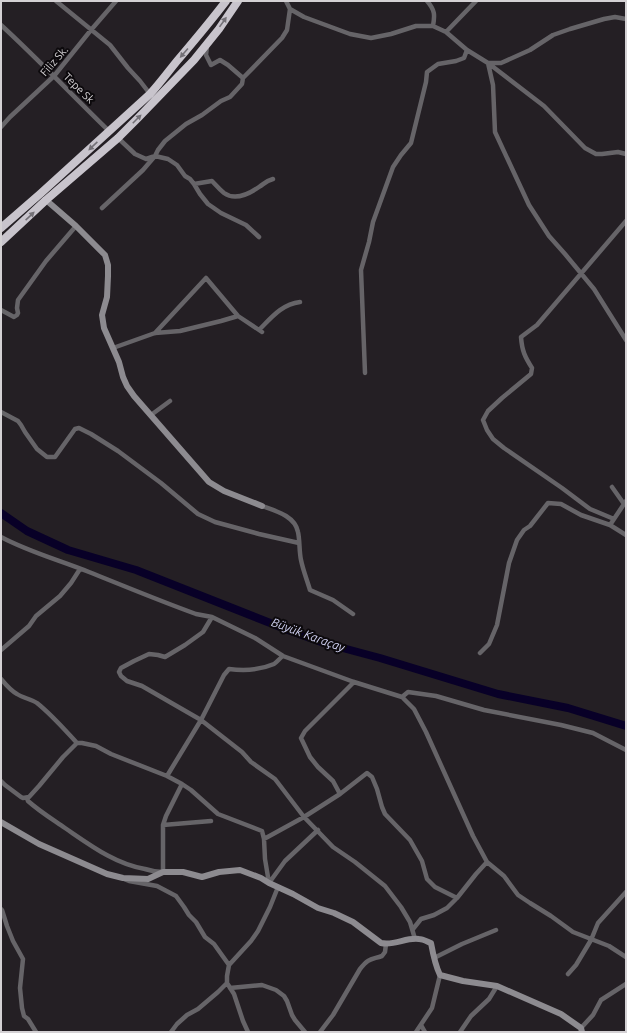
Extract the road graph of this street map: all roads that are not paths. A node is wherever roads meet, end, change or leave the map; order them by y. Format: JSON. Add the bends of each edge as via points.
{"nodes":[{"id":1,"x":56,"y":1,"type":"edge"},
{"id":2,"x":116,"y":1,"type":"edge"},
{"id":3,"x":226,"y":1,"type":"edge"},
{"id":4,"x":238,"y":1,"type":"edge"},
{"id":5,"x":286,"y":1,"type":"edge"},
{"id":6,"x":427,"y":1,"type":"edge"},
{"id":7,"x":476,"y":1,"type":"edge"},
{"id":8,"x":290,"y":9,"type":"junction"},
{"id":9,"x":626,"y":19,"type":"edge"},
{"id":10,"x":1,"y":25,"type":"edge"},
{"id":11,"x":433,"y":26,"type":"junction"},
{"id":12,"x":91,"y":30,"type":"junction"},
{"id":13,"x":446,"y":32,"type":"junction"},
{"id":14,"x":208,"y":42,"type":"junction"},
{"id":15,"x":467,"y":50,"type":"junction"},
{"id":16,"x":488,"y":63,"type":"junction"},
{"id":17,"x":54,"y":76,"type":"junction"},
{"id":18,"x":243,"y":78,"type":"junction"},
{"id":19,"x":150,"y":94,"type":"junction"},
{"id":20,"x":1,"y":127,"type":"edge"},
{"id":21,"x":109,"y":131,"type":"junction"},
{"id":22,"x":118,"y":138,"type":"junction"},
{"id":23,"x":626,"y":154,"type":"edge"},
{"id":24,"x":155,"y":156,"type":"junction"},
{"id":25,"x":273,"y":179,"type":"dead end"},
{"id":26,"x":194,"y":184,"type":"junction"},
{"id":27,"x":46,"y":200,"type":"junction"},
{"id":28,"x":102,"y":208,"type":"dead end"},
{"id":29,"x":626,"y":221,"type":"edge"},
{"id":30,"x":76,"y":226,"type":"junction"},
{"id":31,"x":1,"y":228,"type":"edge"},
{"id":32,"x":259,"y":238,"type":"dead end"},
{"id":33,"x":1,"y":242,"type":"edge"},
{"id":34,"x":581,"y":273,"type":"junction"},
{"id":35,"x":300,"y":302,"type":"dead end"},
{"id":36,"x":1,"y":310,"type":"edge"},
{"id":37,"x":238,"y":316,"type":"junction"},
{"id":38,"x":155,"y":333,"type":"junction"},
{"id":39,"x":626,"y":340,"type":"edge"},
{"id":40,"x":113,"y":348,"type":"junction"},
{"id":41,"x":365,"y":373,"type":"dead end"},
{"id":42,"x":170,"y":402,"type":"dead end"},
{"id":43,"x":1,"y":412,"type":"edge"},
{"id":44,"x":151,"y":415,"type":"junction"},
{"id":45,"x":612,"y":487,"type":"dead end"},
{"id":46,"x":625,"y":503,"type":"edge"},
{"id":47,"x":262,"y":506,"type":"joint"},
{"id":48,"x":614,"y":519,"type":"junction"},
{"id":49,"x":610,"y":525,"type":"junction"},
{"id":50,"x":626,"y":535,"type":"edge"},
{"id":51,"x":1,"y":537,"type":"edge"},
{"id":52,"x":299,"y":543,"type":"junction"},
{"id":53,"x":80,"y":569,"type":"junction"},
{"id":54,"x":353,"y":614,"type":"dead end"},
{"id":55,"x":212,"y":617,"type":"junction"},
{"id":56,"x":1,"y":650,"type":"edge"},
{"id":57,"x":480,"y":653,"type":"dead end"},
{"id":58,"x":283,"y":656,"type":"junction"},
{"id":59,"x":1,"y":680,"type":"edge"},
{"id":60,"x":354,"y":682,"type":"junction"},
{"id":61,"x":402,"y":697,"type":"junction"},
{"id":62,"x":201,"y":720,"type":"junction"},
{"id":63,"x":77,"y":743,"type":"junction"},
{"id":64,"x":626,"y":750,"type":"edge"},
{"id":65,"x":167,"y":776,"type":"junction"},
{"id":66,"x":1,"y":781,"type":"edge"},
{"id":67,"x":182,"y":784,"type":"junction"},
{"id":68,"x":340,"y":794,"type":"junction"},
{"id":69,"x":27,"y":798,"type":"junction"},
{"id":70,"x":304,"y":818,"type":"junction"},
{"id":71,"x":211,"y":821,"type":"dead end"},
{"id":72,"x":2,"y":824,"type":"edge"},
{"id":73,"x":163,"y":825,"type":"junction"},
{"id":74,"x":318,"y":830,"type":"junction"},
{"id":75,"x":264,"y":839,"type":"junction"},
{"id":76,"x":487,"y":862,"type":"junction"},
{"id":77,"x":163,"y":872,"type":"junction"},
{"id":78,"x":123,"y":878,"type":"junction"},
{"id":79,"x":269,"y":883,"type":"junction"},
{"id":80,"x":278,"y":887,"type":"junction"},
{"id":81,"x":626,"y":892,"type":"edge"},
{"id":82,"x":457,"y":898,"type":"junction"},
{"id":83,"x":1,"y":909,"type":"edge"},
{"id":84,"x":413,"y":930,"type":"junction"},
{"id":85,"x":496,"y":930,"type":"dead end"},
{"id":86,"x":415,"y":939,"type":"junction"},
{"id":87,"x":591,"y":940,"type":"junction"},
{"id":88,"x":386,"y":944,"type":"junction"},
{"id":89,"x":626,"y":957,"type":"edge"},
{"id":90,"x":434,"y":958,"type":"junction"},
{"id":91,"x":229,"y":965,"type":"junction"},
{"id":92,"x":568,"y":974,"type":"dead end"},
{"id":93,"x":440,"y":975,"type":"junction"},
{"id":94,"x":227,"y":983,"type":"junction"},
{"id":95,"x":626,"y":984,"type":"edge"},
{"id":96,"x":497,"y":986,"type":"junction"},
{"id":97,"x":230,"y":988,"type":"junction"},
{"id":98,"x":420,"y":1025,"type":"junction"},
{"id":99,"x":582,"y":1030,"type":"edge"},
{"id":100,"x":36,"y":1032,"type":"edge"},
{"id":101,"x":171,"y":1032,"type":"edge"},
{"id":102,"x":248,"y":1032,"type":"edge"},
{"id":103,"x":305,"y":1032,"type":"edge"},
{"id":104,"x":320,"y":1032,"type":"edge"},
{"id":105,"x":416,"y":1032,"type":"edge"},
{"id":106,"x":425,"y":1032,"type":"edge"},
{"id":107,"x":460,"y":1032,"type":"edge"}],
"edges":[{"from":1,"to":12,"type":"street"},
{"from":2,"to":12,"type":"street","name":"Filiz Sk."},
{"from":3,"to":19,"type":"highway","one_way":true},
{"from":14,"to":4,"type":"highway","one_way":true},
{"from":5,"to":8,"type":"street"},
{"from":6,"to":11,"type":"street","via":[[435,16]]},
{"from":7,"to":13,"type":"street"},
{"from":8,"to":11,"type":"street","via":[[350,34],[370,38],[416,26]]},
{"from":8,"to":18,"type":"street","via":[[287,30],[282,38]]},
{"from":9,"to":16,"type":"street","via":[[615,16],[570,29],[553,35],[530,50],[501,63]]},
{"from":10,"to":17,"type":"street","name":"Tepe Sk"},
{"from":11,"to":13,"type":"street"},
{"from":12,"to":17,"type":"street","name":"Filiz Sk."},
{"from":12,"to":19,"type":"street","via":[[110,45]]},
{"from":13,"to":15,"type":"street"},
{"from":14,"to":18,"type":"street","via":[[206,55],[211,65],[220,60]]},
{"from":22,"to":14,"type":"highway","one_way":true,"via":[[194,60]]},
{"from":15,"to":16,"type":"street"},
{"from":15,"to":41,"type":"street","via":[[464,58],[438,64],[427,72],[411,143],[393,167],[373,222],[361,270]]},
{"from":16,"to":23,"type":"street","via":[[544,106],[585,148],[596,154]]},
{"from":16,"to":34,"type":"street","via":[[493,85],[495,132],[529,205],[549,236]]},
{"from":17,"to":20,"type":"street","name":"Filiz Sk."},
{"from":17,"to":21,"type":"street","name":"Tepe Sk"},
{"from":18,"to":24,"type":"street","via":[[242,84],[230,97],[186,124],[165,141]]},
{"from":19,"to":21,"type":"highway"},
{"from":21,"to":31,"type":"highway","one_way":true},
{"from":22,"to":24,"type":"street","via":[[135,154],[146,160]]},
{"from":22,"to":27,"type":"highway"},
{"from":24,"to":26,"type":"street","via":[[168,159],[177,165]]},
{"from":24,"to":28,"type":"street"},
{"from":25,"to":26,"type":"street","via":[[239,197],[231,197],[224,193],[212,181]]},
{"from":26,"to":32,"type":"street","via":[[208,204],[246,225]]},
{"from":27,"to":30,"type":"street"},
{"from":33,"to":27,"type":"highway","one_way":true},
{"from":29,"to":34,"type":"street"},
{"from":30,"to":36,"type":"street","via":[[46,261],[18,300],[17,316]]},
{"from":30,"to":40,"type":"street","via":[[105,255],[108,265],[107,297],[102,315],[104,328]]},
{"from":34,"to":39,"type":"street"},
{"from":34,"to":48,"type":"street","via":[[537,325],[521,337],[521,347],[532,368],[530,374],[488,411],[483,420],[493,439],[504,448],[590,509]]},
{"from":35,"to":37,"type":"street","via":[[279,310],[261,331]]},
{"from":37,"to":38,"type":"street","via":[[180,331]]},
{"from":37,"to":38,"type":"street","via":[[206,278]]},
{"from":38,"to":40,"type":"street"},
{"from":40,"to":44,"type":"street","via":[[127,386]]},
{"from":42,"to":44,"type":"street"},
{"from":43,"to":52,"type":"street","via":[[18,421],[47,458],[55,457],[75,429],[79,428],[118,451],[198,514],[215,522]]},
{"from":44,"to":47,"type":"street","via":[[209,482],[224,491]]},
{"from":45,"to":46,"type":"street"},
{"from":46,"to":48,"type":"street"},
{"from":47,"to":52,"type":"street","via":[[290,518],[298,532]]},
{"from":48,"to":49,"type":"street"},
{"from":49,"to":50,"type":"street"},
{"from":49,"to":57,"type":"street","via":[[581,515],[561,504],[548,503],[517,540],[509,563],[497,625],[489,644]]},
{"from":51,"to":53,"type":"street"},
{"from":52,"to":54,"type":"street","via":[[301,561],[310,590],[333,600]]},
{"from":53,"to":55,"type":"street","via":[[196,614]]},
{"from":53,"to":56,"type":"street","via":[[60,596]]},
{"from":55,"to":58,"type":"street","via":[[255,638]]},
{"from":55,"to":62,"type":"street","via":[[203,632],[171,654],[165,657],[149,654],[121,668],[119,672],[126,682],[142,686]]},
{"from":58,"to":60,"type":"street"},
{"from":58,"to":62,"type":"street","via":[[275,663],[257,669],[229,669]]},
{"from":59,"to":63,"type":"street","via":[[12,691],[41,707]]},
{"from":60,"to":61,"type":"street"},
{"from":60,"to":68,"type":"street","via":[[301,738],[310,757],[333,781]]},
{"from":61,"to":64,"type":"street","via":[[408,692],[436,696],[484,710],[561,725],[593,733]]},
{"from":61,"to":76,"type":"street","via":[[414,709]]},
{"from":62,"to":65,"type":"street"},
{"from":62,"to":70,"type":"street","via":[[275,779]]},
{"from":63,"to":65,"type":"street","via":[[96,746]]},
{"from":63,"to":69,"type":"street"},
{"from":65,"to":67,"type":"street"},
{"from":66,"to":69,"type":"street","via":[[20,797]]},
{"from":67,"to":73,"type":"street"},
{"from":67,"to":75,"type":"street","via":[[218,814],[262,831]]},
{"from":68,"to":70,"type":"street"},
{"from":68,"to":82,"type":"street","via":[[367,773],[372,777],[385,814],[410,840],[422,861],[427,879],[435,887]]},
{"from":69,"to":77,"type":"street","via":[[43,814],[118,862]]},
{"from":70,"to":74,"type":"street"},
{"from":70,"to":75,"type":"street"},
{"from":71,"to":73,"type":"street"},
{"from":72,"to":78,"type":"street","via":[[39,844],[107,874]]},
{"from":73,"to":77,"type":"street"},
{"from":74,"to":79,"type":"street","via":[[285,861]]},
{"from":74,"to":84,"type":"street","via":[[333,847],[356,862],[384,886],[401,907]]},
{"from":75,"to":79,"type":"street"},
{"from":76,"to":82,"type":"street"},
{"from":76,"to":87,"type":"street","via":[[504,876],[518,894],[573,932]]},
{"from":77,"to":78,"type":"street","via":[[148,879]]},
{"from":77,"to":79,"type":"street","via":[[183,872],[202,876],[240,870]]},
{"from":78,"to":91,"type":"street","via":[[157,886],[176,896]]},
{"from":79,"to":80,"type":"street"},
{"from":80,"to":88,"type":"street","via":[[318,908],[353,922]]},
{"from":80,"to":91,"type":"street","via":[[258,932]]},
{"from":81,"to":87,"type":"street","via":[[598,923]]},
{"from":82,"to":84,"type":"street","via":[[447,908],[421,919]]},
{"from":83,"to":100,"type":"street","via":[[23,959],[20,988],[22,1008],[24,1016]]},
{"from":84,"to":86,"type":"street"},
{"from":85,"to":90,"type":"street"},
{"from":86,"to":88,"type":"street"},
{"from":86,"to":90,"type":"street","via":[[420,938],[431,943]]},
{"from":87,"to":89,"type":"street","via":[[609,946]]},
{"from":87,"to":92,"type":"street"},
{"from":88,"to":104,"type":"street","via":[[382,956],[365,962]]},
{"from":90,"to":93,"type":"street"},
{"from":91,"to":94,"type":"street"},
{"from":93,"to":96,"type":"street"},
{"from":93,"to":98,"type":"street","via":[[432,1008]]},
{"from":94,"to":97,"type":"street"},
{"from":94,"to":101,"type":"street","via":[[187,1015]]},
{"from":95,"to":99,"type":"street","via":[[601,1000]]},
{"from":96,"to":99,"type":"street","via":[[561,1014]]},
{"from":96,"to":107,"type":"street","via":[[490,999],[471,1016]]},
{"from":97,"to":102,"type":"street"},
{"from":97,"to":103,"type":"street","via":[[262,985],[276,990],[288,1001],[292,1015]]},
{"from":98,"to":105,"type":"street"},
{"from":98,"to":106,"type":"street"}]}
